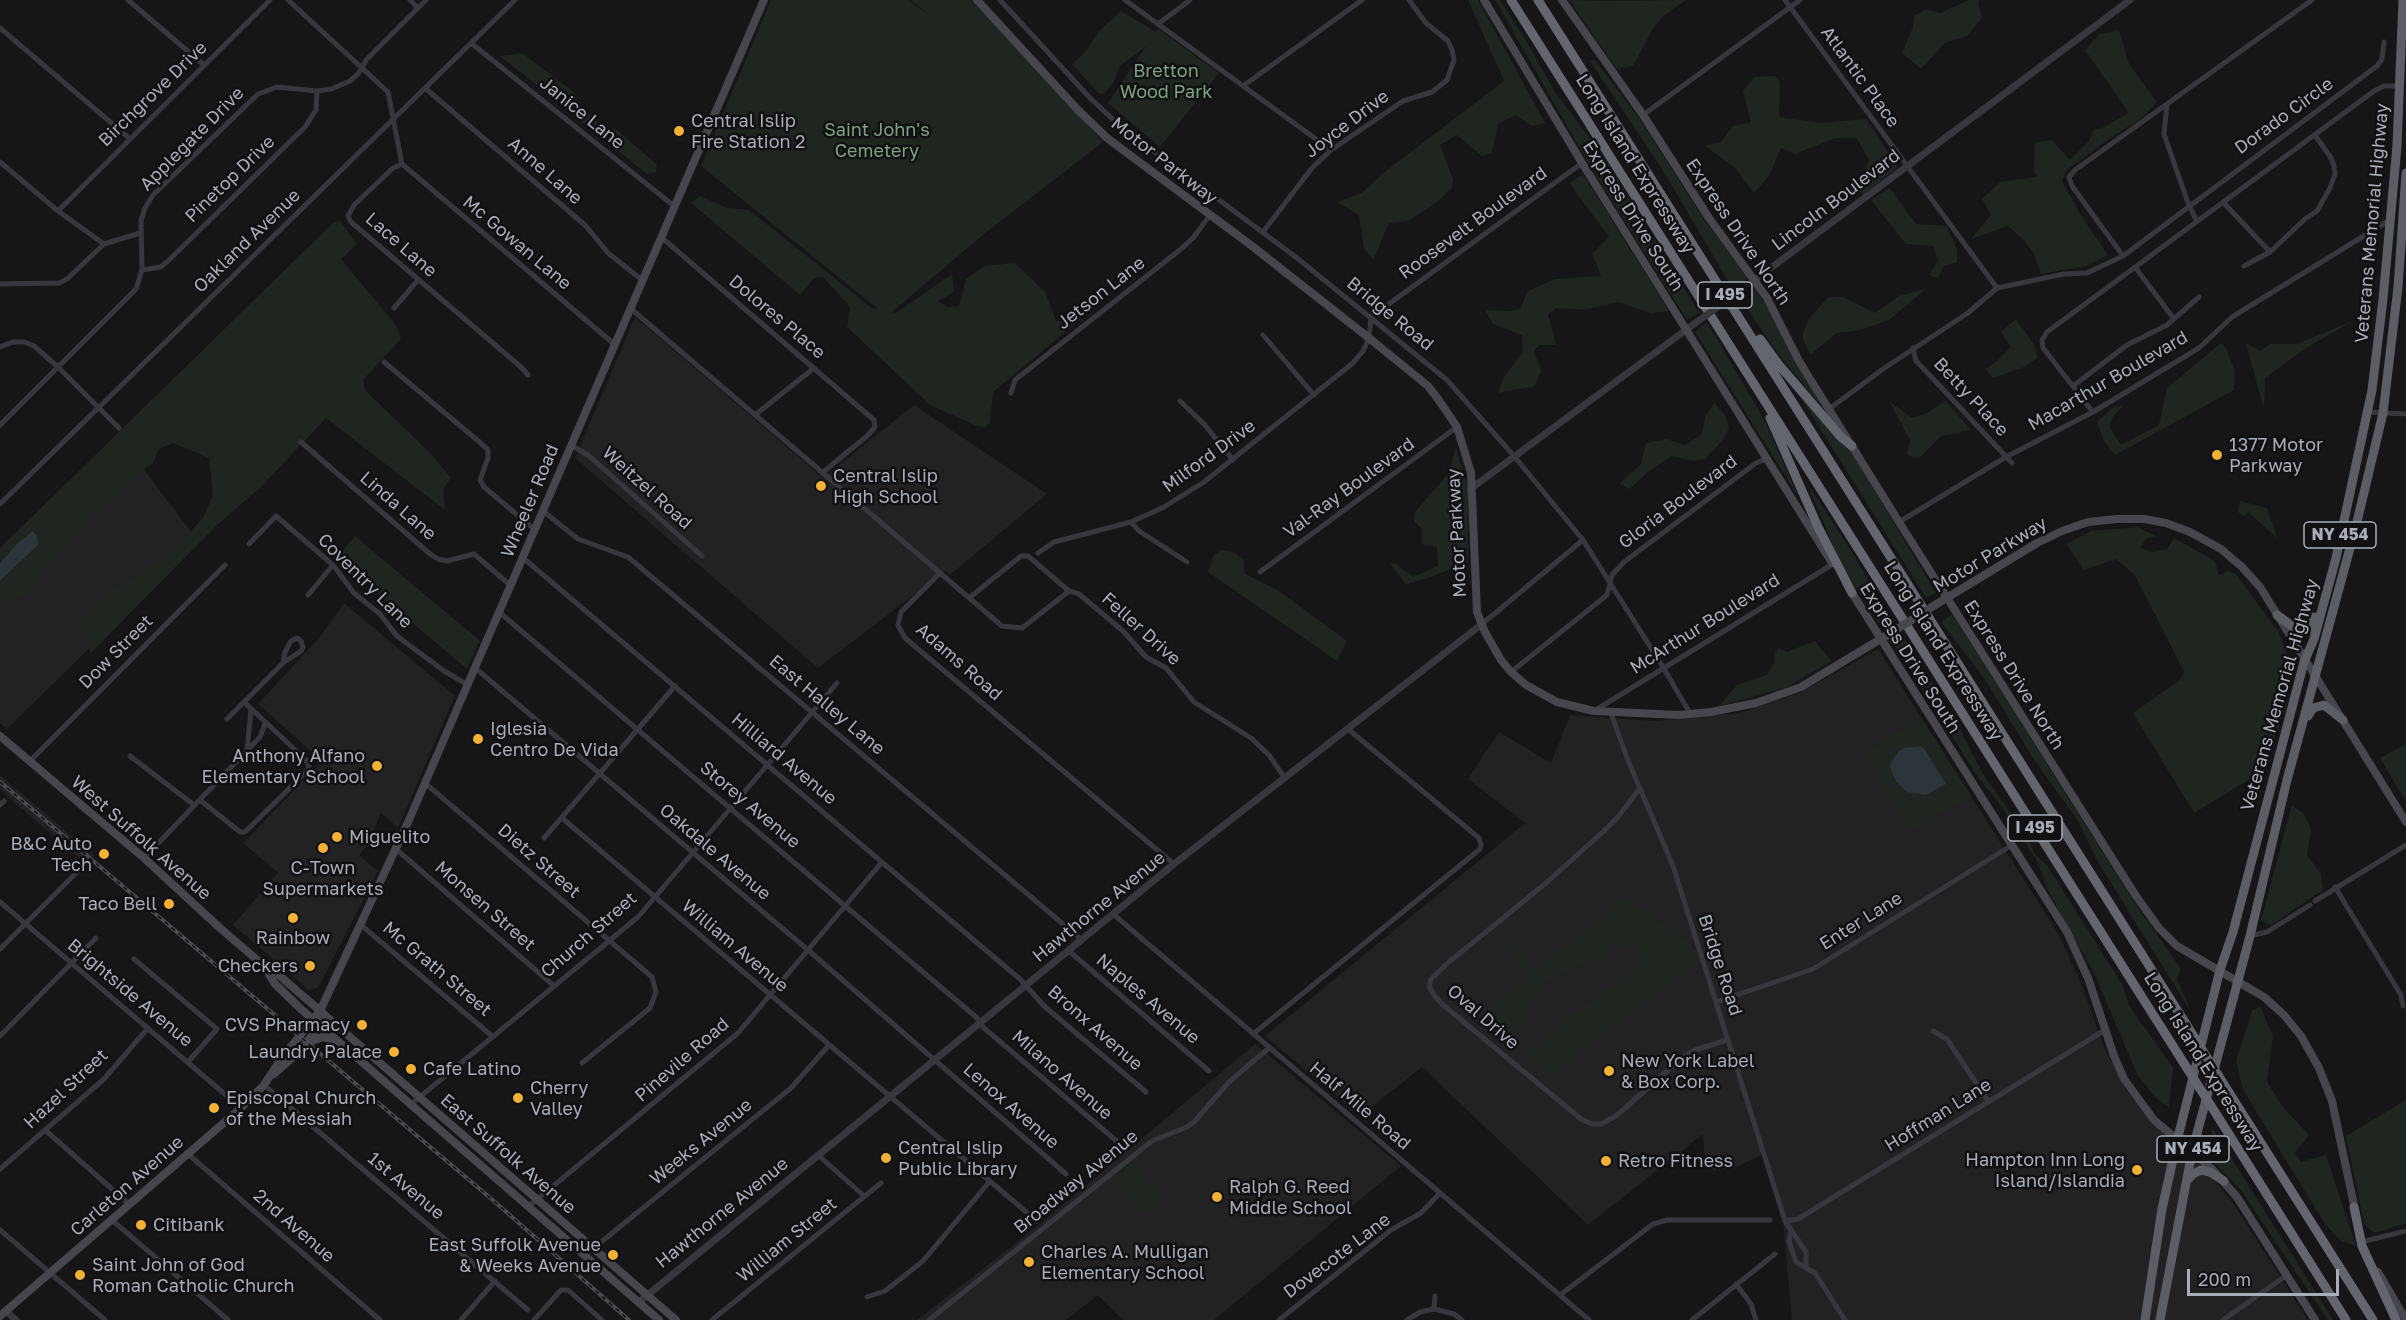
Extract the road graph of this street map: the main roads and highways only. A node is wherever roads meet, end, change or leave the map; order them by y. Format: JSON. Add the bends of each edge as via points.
{"nodes":[{"id":1,"x":764,"y":0,"type":"edge"},
{"id":2,"x":977,"y":0,"type":"edge"},
{"id":3,"x":1484,"y":0,"type":"edge"},
{"id":4,"x":1511,"y":0,"type":"edge"},
{"id":5,"x":1538,"y":0,"type":"edge"},
{"id":6,"x":1562,"y":0,"type":"edge"},
{"id":7,"x":2403,"y":0,"type":"edge"},
{"id":8,"x":2398,"y":129,"type":"junction"},
{"id":9,"x":2406,"y":173,"type":"edge"},
{"id":10,"x":2405,"y":207,"type":"edge"},
{"id":11,"x":2388,"y":221,"type":"junction"},
{"id":12,"x":1716,"y":279,"type":"junction"},
{"id":13,"x":2397,"y":287,"type":"junction"},
{"id":14,"x":1735,"y":352,"type":"junction"},
{"id":15,"x":1852,"y":446,"type":"junction"},
{"id":16,"x":2330,"y":579,"type":"junction"},
{"id":17,"x":1852,"y":593,"type":"junction"},
{"id":18,"x":1946,"y":599,"type":"junction"},
{"id":19,"x":2277,"y":615,"type":"junction"},
{"id":20,"x":1884,"y":638,"type":"junction"},
{"id":21,"x":2304,"y":662,"type":"junction"},
{"id":22,"x":2315,"y":680,"type":"junction"},
{"id":23,"x":2343,"y":720,"type":"junction"},
{"id":24,"x":0,"y":736,"type":"edge"},
{"id":25,"x":2294,"y":755,"type":"junction"},
{"id":26,"x":2406,"y":822,"type":"edge"},
{"id":27,"x":262,"y":964,"type":"junction"},
{"id":28,"x":2220,"y":970,"type":"junction"},
{"id":29,"x":2237,"y":980,"type":"junction"},
{"id":30,"x":320,"y":1011,"type":"junction"},
{"id":31,"x":315,"y":1021,"type":"junction"},
{"id":32,"x":299,"y":1037,"type":"joint"},
{"id":33,"x":338,"y":1042,"type":"junction"},
{"id":34,"x":307,"y":1044,"type":"junction"},
{"id":35,"x":271,"y":1076,"type":"junction"},
{"id":36,"x":2177,"y":1141,"type":"junction"},
{"id":37,"x":2192,"y":1152,"type":"junction"},
{"id":38,"x":2187,"y":1180,"type":"junction"},
{"id":39,"x":2224,"y":1181,"type":"junction"},
{"id":40,"x":2354,"y":1207,"type":"junction"},
{"id":41,"x":2,"y":1311,"type":"edge"},
{"id":42,"x":659,"y":1320,"type":"edge"},
{"id":43,"x":676,"y":1320,"type":"edge"},
{"id":44,"x":2145,"y":1320,"type":"edge"},
{"id":45,"x":2160,"y":1320,"type":"edge"},
{"id":46,"x":2315,"y":1320,"type":"edge"},
{"id":47,"x":2346,"y":1320,"type":"edge"},
{"id":48,"x":2373,"y":1320,"type":"edge"},
{"id":49,"x":2396,"y":1320,"type":"edge"},
{"id":50,"x":2406,"y":1320,"type":"edge"}],
"edges":[{"from":1,"to":30,"type":"main road","name":"Wheeler Road","via":[[425,783]]},
{"from":2,"to":20,"type":"main road","name":"Motor Parkway","via":[[1107,138],[1428,386],[1457,427],[1468,460],[1473,487],[1475,601],[1482,624],[1511,672],[1539,694],[1573,707],[1611,713],[1691,715],[1733,709],[1778,696]]},
{"from":3,"to":17,"type":"main road","name":"Express Drive South"},
{"from":4,"to":14,"type":"highway","name":"Long Island Expressway","number":"I 495"},
{"from":5,"to":12,"type":"highway","name":"Long Island Expressway","number":"I 495"},
{"from":6,"to":15,"type":"main road","name":"Express Drive North","via":[[1644,115],[1751,283],[1767,298],[1799,360]]},
{"from":7,"to":8,"type":"highway","name":"Veterans Memorial Highway","number":"NY 454"},
{"from":8,"to":10,"type":"highway","via":[[2398,202]]},
{"from":8,"to":11,"type":"highway","name":"Veterans Memorial Highway","number":"NY 454"},
{"from":9,"to":10,"type":"highway","name":"Veterans Memorial Highway","number":"NY 454"},
{"from":10,"to":13,"type":"highway","name":"Veterans Memorial Highway","number":"NY 454"},
{"from":11,"to":13,"type":"highway","via":[[2396,229]]},
{"from":11,"to":16,"type":"highway","name":"Veterans Memorial Highway","number":"NY 454","via":[[2376,368]]},
{"from":12,"to":15,"type":"highway","via":[[1779,364]]},
{"from":12,"to":48,"type":"highway","name":"Long Island Expressway","number":"I 495","bridge":true},
{"from":13,"to":22,"type":"highway","name":"Veterans Memorial Highway","number":"NY 454","via":[[2383,413]]},
{"from":14,"to":17,"type":"highway"},
{"from":14,"to":47,"type":"highway","name":"Long Island Expressway","number":"I 495","bridge":true},
{"from":15,"to":18,"type":"main road","name":"Express Drive North"},
{"from":16,"to":19,"type":"highway","via":[[2309,629],[2296,631]]},
{"from":16,"to":21,"type":"highway","name":"Veterans Memorial Highway","number":"NY 454"},
{"from":17,"to":20,"type":"main road","name":"Express Drive South"},
{"from":18,"to":19,"type":"main road","name":"Motor Parkway","via":[[2062,531],[2088,522],[2144,519],[2190,532],[2218,547],[2260,587]]},
{"from":18,"to":20,"type":"main road","name":"Motor Parkway","bridge":true},
{"from":18,"to":28,"type":"main road","name":"Express Drive North","via":[[2147,912],[2177,946]]},
{"from":19,"to":21,"type":"main road","name":"Motor Parkway"},
{"from":20,"to":36,"type":"main road","name":"Express Drive South","via":[[2067,932],[2124,1079],[2143,1107]]},
{"from":21,"to":22,"type":"main road","name":"Motor Parkway"},
{"from":21,"to":28,"type":"highway","name":"Veterans Memorial Highway","number":"NY 454"},
{"from":22,"to":23,"type":"main road","name":"Motor Parkway"},
{"from":22,"to":25,"type":"highway","name":"Veterans Memorial Highway","number":"NY 454"},
{"from":23,"to":25,"type":"highway","via":[[2324,705],[2313,708]]},
{"from":23,"to":26,"type":"main road","name":"Motor Parkway"},
{"from":24,"to":27,"type":"main road","name":"West Suffolk Avenue"},
{"from":25,"to":29,"type":"highway","name":"Veterans Memorial Highway","number":"NY 454"},
{"from":27,"to":30,"type":"main road","name":"West Suffolk Avenue"},
{"from":27,"to":31,"type":"main road","name":"West Suffolk Avenue","via":[[275,984]]},
{"from":28,"to":29,"type":"main road","name":"Express Drive North"},
{"from":28,"to":36,"type":"highway","name":"Veterans Memorial Highway","number":"NY 454"},
{"from":29,"to":37,"type":"highway","name":"Veterans Memorial Highway","number":"NY 454"},
{"from":29,"to":40,"type":"main road","name":"Express Drive North","via":[[2284,1015],[2316,1061],[2335,1113]]},
{"from":30,"to":31,"type":"main road","name":"Wheeler Road"},
{"from":30,"to":43,"type":"main road","name":"East Suffolk Avenue"},
{"from":31,"to":32,"type":"main road","name":"Wheeler Road"},
{"from":31,"to":33,"type":"main road","name":"East Suffolk Avenue"},
{"from":31,"to":34,"type":"main road","name":"Wheeler Road","via":[[316,1030]]},
{"from":32,"to":35,"type":"main road","name":"Carleton Avenue"},
{"from":33,"to":34,"type":"main road","via":[[322,1037]]},
{"from":33,"to":42,"type":"main road","name":"East Suffolk Avenue"},
{"from":34,"to":35,"type":"main road","name":"Carleton Avenue"},
{"from":35,"to":41,"type":"main road","name":"Carleton Avenue","via":[[188,1154]]},
{"from":36,"to":37,"type":"main road","name":"Express Drive South"},
{"from":36,"to":44,"type":"highway","name":"Veterans Memorial Highway","number":"NY 454"},
{"from":37,"to":38,"type":"highway","name":"Veterans Memorial Highway","number":"NY 454"},
{"from":37,"to":39,"type":"main road","name":"Express Drive South"},
{"from":38,"to":39,"type":"highway","via":[[2201,1170]]},
{"from":38,"to":45,"type":"highway","name":"Veterans Memorial Highway","number":"NY 454"},
{"from":39,"to":46,"type":"main road","name":"Express Drive South"},
{"from":40,"to":49,"type":"highway","via":[[2362,1246]]},
{"from":40,"to":50,"type":"main road","name":"Express Drive North","via":[[2377,1269]]}]}
